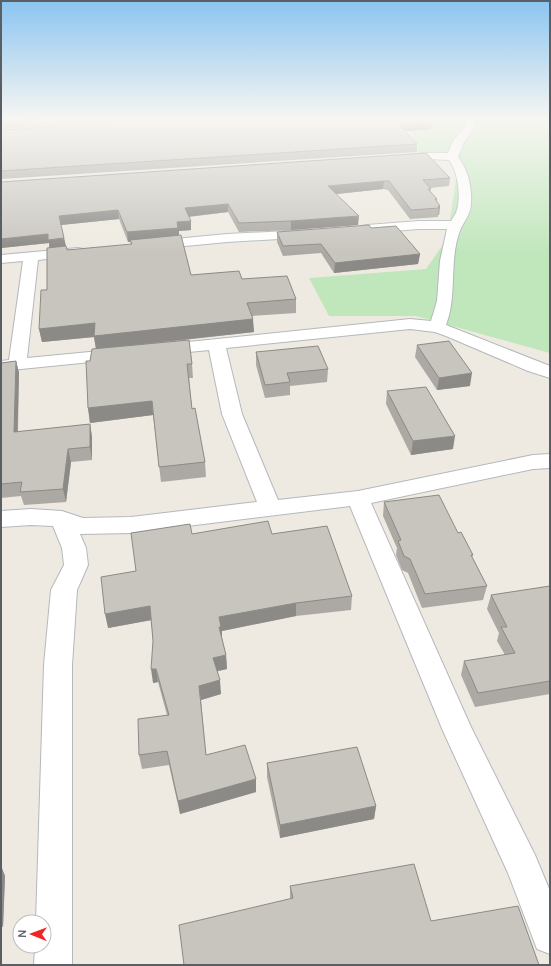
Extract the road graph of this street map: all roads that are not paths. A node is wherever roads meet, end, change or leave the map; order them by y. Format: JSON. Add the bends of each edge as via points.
{"nodes":[{"id":1,"x":457,"y":163,"type":"edge"},
{"id":2,"x":456,"y":225,"type":"junction"},
{"id":3,"x":353,"y":230,"type":"edge"},
{"id":4,"x":323,"y":233,"type":"edge"},
{"id":5,"x":141,"y":246,"type":"edge"},
{"id":6,"x":94,"y":251,"type":"edge"},
{"id":7,"x":31,"y":257,"type":"junction"},
{"id":8,"x":1,"y":259,"type":"edge"},
{"id":9,"x":437,"y":327,"type":"junction"},
{"id":10,"x":216,"y":344,"type":"junction"},
{"id":11,"x":9,"y":365,"type":"edge"},
{"id":12,"x":550,"y":372,"type":"edge"},
{"id":13,"x":550,"y":461,"type":"edge"},
{"id":14,"x":358,"y":498,"type":"junction"},
{"id":15,"x":270,"y":507,"type":"junction"},
{"id":16,"x":1,"y":519,"type":"edge"},
{"id":17,"x":62,"y":519,"type":"junction"},
{"id":18,"x":550,"y":936,"type":"edge"},
{"id":19,"x":53,"y":965,"type":"edge"}],
"edges":[{"from":1,"to":2,"type":"street","via":[[464,192],[464,211]]},
{"from":2,"to":3,"type":"street"},
{"from":2,"to":9,"type":"street","via":[[447,261],[446,298]]},
{"from":4,"to":5,"type":"street"},
{"from":6,"to":7,"type":"street"},
{"from":7,"to":8,"type":"street"},
{"from":7,"to":11,"type":"street"},
{"from":9,"to":10,"type":"street","via":[[410,324]]},
{"from":9,"to":12,"type":"street"},
{"from":10,"to":11,"type":"street"},
{"from":10,"to":15,"type":"street","via":[[232,414]]},
{"from":13,"to":14,"type":"street","via":[[533,462]]},
{"from":14,"to":15,"type":"street"},
{"from":14,"to":18,"type":"street","via":[[458,731],[523,867]]},
{"from":15,"to":17,"type":"street","via":[[131,524],[81,526]]},
{"from":16,"to":17,"type":"street"},
{"from":17,"to":19,"type":"street","via":[[74,548],[76,565],[64,590],[58,665]]}]}
